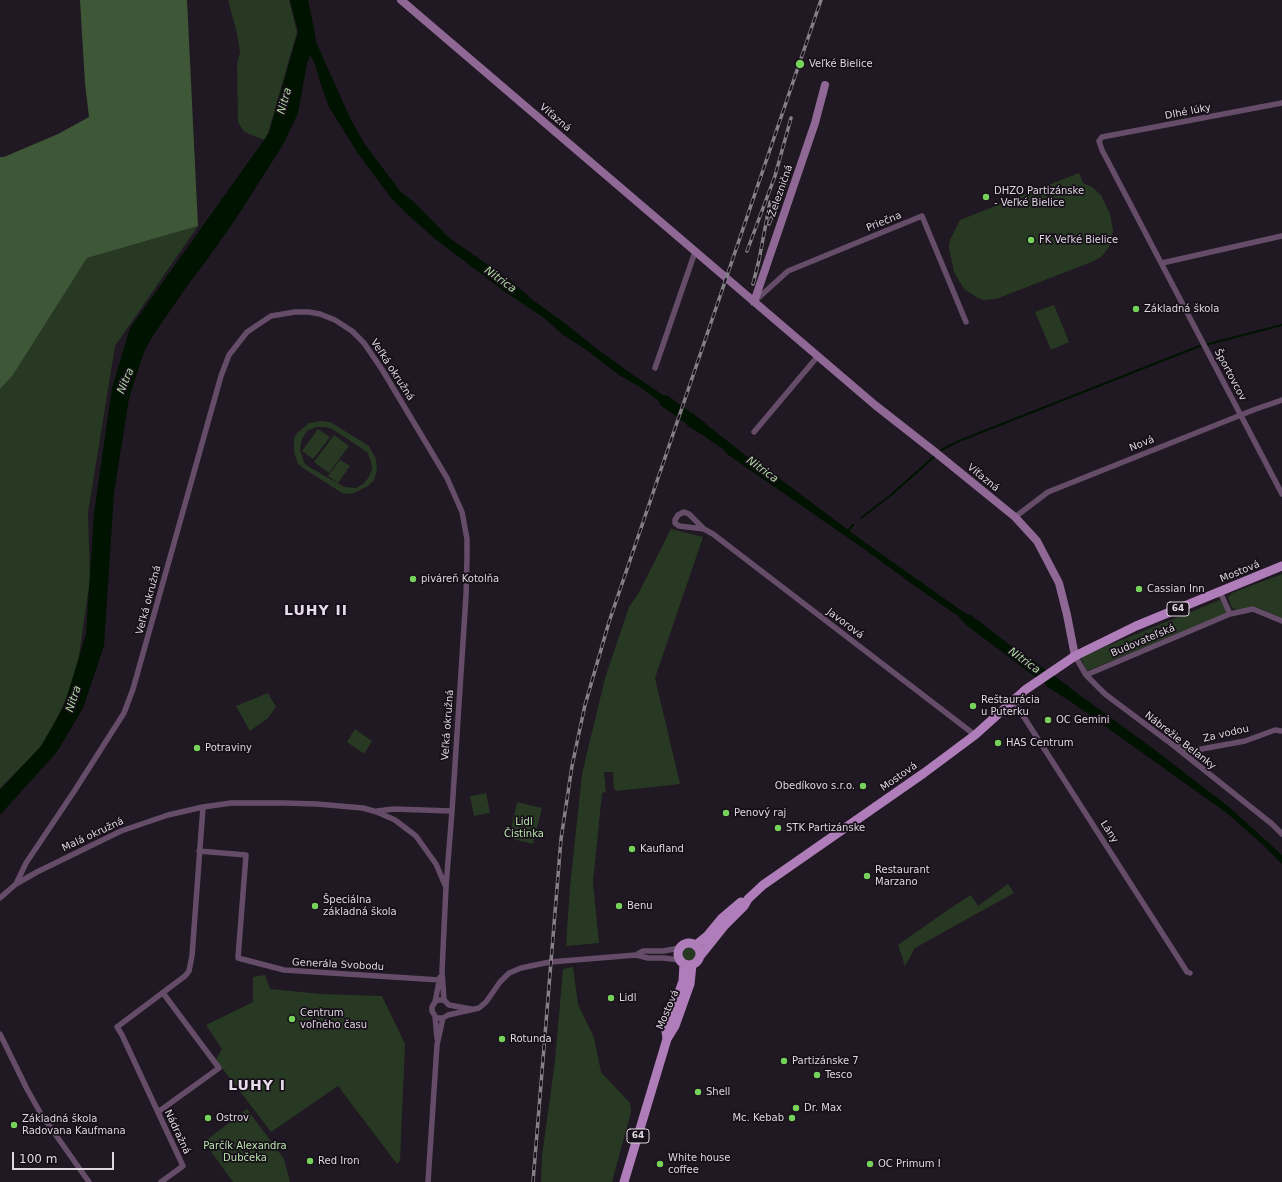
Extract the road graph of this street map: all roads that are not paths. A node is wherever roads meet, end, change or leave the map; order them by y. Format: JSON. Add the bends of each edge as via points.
{"nodes":[{"id":1,"x":401,"y":0,"type":"edge"},
{"id":2,"x":825,"y":86,"type":"dead end"},
{"id":3,"x":1282,"y":103,"type":"edge"},
{"id":4,"x":1099,"y":141,"type":"joint"},
{"id":5,"x":1282,"y":236,"type":"edge"},
{"id":6,"x":695,"y":252,"type":"junction"},
{"id":7,"x":1162,"y":263,"type":"junction"},
{"id":8,"x":754,"y":302,"type":"junction"},
{"id":9,"x":966,"y":322,"type":"dead end"},
{"id":10,"x":818,"y":356,"type":"junction"},
{"id":11,"x":655,"y":368,"type":"dead end"},
{"id":12,"x":1282,"y":400,"type":"edge"},
{"id":13,"x":1240,"y":415,"type":"junction"},
{"id":14,"x":754,"y":432,"type":"dead end"},
{"id":15,"x":1282,"y":494,"type":"edge"},
{"id":16,"x":1015,"y":517,"type":"junction"},
{"id":17,"x":704,"y":529,"type":"junction"},
{"id":18,"x":1282,"y":566,"type":"edge"},
{"id":19,"x":1220,"y":592,"type":"junction"},
{"id":20,"x":1230,"y":614,"type":"junction"},
{"id":21,"x":1282,"y":622,"type":"edge"},
{"id":22,"x":1075,"y":656,"type":"junction"},
{"id":23,"x":1086,"y":675,"type":"junction"},
{"id":24,"x":1013,"y":700,"type":"junction"},
{"id":25,"x":1282,"y":731,"type":"edge"},
{"id":26,"x":975,"y":734,"type":"junction"},
{"id":27,"x":1173,"y":745,"type":"junction"},
{"id":28,"x":203,"y":807,"type":"junction"},
{"id":29,"x":452,"y":811,"type":"junction"},
{"id":30,"x":377,"y":812,"type":"junction"},
{"id":31,"x":1282,"y":834,"type":"edge"},
{"id":32,"x":199,"y":851,"type":"junction"},
{"id":33,"x":16,"y":884,"type":"junction"},
{"id":34,"x":446,"y":887,"type":"junction"},
{"id":35,"x":0,"y":898,"type":"edge"},
{"id":36,"x":748,"y":899,"type":"junction"},
{"id":37,"x":696,"y":945,"type":"junction"},
{"id":38,"x":680,"y":948,"type":"junction"},
{"id":39,"x":636,"y":955,"type":"junction"},
{"id":40,"x":701,"y":955,"type":"junction"},
{"id":41,"x":685,"y":963,"type":"junction"},
{"id":42,"x":442,"y":971,"type":"junction"},
{"id":43,"x":1190,"y":973,"type":"dead end"},
{"id":44,"x":440,"y":980,"type":"junction"},
{"id":45,"x":163,"y":992,"type":"junction"},
{"id":46,"x":444,"y":1000,"type":"junction"},
{"id":47,"x":435,"y":1002,"type":"junction"},
{"id":48,"x":449,"y":1005,"type":"junction"},
{"id":49,"x":475,"y":1010,"type":"junction"},
{"id":50,"x":435,"y":1016,"type":"junction"},
{"id":51,"x":445,"y":1016,"type":"junction"},
{"id":52,"x":0,"y":1034,"type":"edge"},
{"id":53,"x":437,"y":1045,"type":"junction"},
{"id":54,"x":158,"y":1112,"type":"junction"},
{"id":55,"x":89,"y":1182,"type":"edge"},
{"id":56,"x":161,"y":1182,"type":"edge"},
{"id":57,"x":428,"y":1182,"type":"edge"},
{"id":58,"x":624,"y":1182,"type":"edge"}],
"edges":[{"from":1,"to":6,"type":"main road","name":"Víťazná"},
{"from":2,"to":8,"type":"main road","name":"Železničná","via":[[815,123]]},
{"from":3,"to":4,"type":"street","name":"Dlhé lúky","via":[[1102,137]]},
{"from":4,"to":7,"type":"street","name":"Športovcov"},
{"from":5,"to":7,"type":"street"},
{"from":6,"to":8,"type":"main road","name":"Víťazná"},
{"from":6,"to":11,"type":"street"},
{"from":7,"to":13,"type":"street","name":"Športovcov"},
{"from":8,"to":9,"type":"street","name":"Priečna","via":[[788,271],[922,216]]},
{"from":8,"to":10,"type":"main road","name":"Víťazná"},
{"from":10,"to":14,"type":"street"},
{"from":10,"to":16,"type":"main road","name":"Víťazná"},
{"from":12,"to":13,"type":"street","name":"Nová"},
{"from":13,"to":15,"type":"street","name":"Športovcov"},
{"from":13,"to":16,"type":"street","name":"Nová","via":[[1048,492]]},
{"from":16,"to":22,"type":"main road","name":"Víťazná","via":[[1037,541],[1059,583]]},
{"from":17,"to":17,"type":"street","name":"Javorová","via":[[684,512],[675,520],[679,526]]},
{"from":17,"to":26,"type":"street","name":"Javorová"},
{"from":18,"to":19,"type":"main road","name":"Mostová","number":"64"},
{"from":19,"to":20,"type":"street"},
{"from":19,"to":22,"type":"main road","name":"Mostová","number":"64","via":[[1136,626]]},
{"from":20,"to":21,"type":"street","name":"Budovateľská","via":[[1253,609]]},
{"from":20,"to":23,"type":"street","name":"Budovateľská"},
{"from":22,"to":23,"type":"street","name":"Nábrežie Belanky"},
{"from":22,"to":24,"type":"main road","name":"Mostová","number":"64"},
{"from":23,"to":27,"type":"street","name":"Nábrežie Belanky","via":[[1105,694]]},
{"from":24,"to":26,"type":"main road","name":"Mostová","number":"64"},
{"from":24,"to":43,"type":"street","name":"Lány"},
{"from":25,"to":27,"type":"street","name":"Za vodou","via":[[1275,730],[1245,741],[1196,750]]},
{"from":26,"to":36,"type":"main road","name":"Mostová","number":"64","via":[[924,773],[763,885]]},
{"from":27,"to":31,"type":"street","name":"Nábrežie Belanky"},
{"from":28,"to":30,"type":"street","name":"Malá okružná","via":[[231,803],[284,803],[363,808]]},
{"from":28,"to":32,"type":"street"},
{"from":28,"to":33,"type":"street","name":"Malá okružná","via":[[160,817],[121,831]]},
{"from":29,"to":30,"type":"street","name":"Malá okružná"},
{"from":29,"to":33,"type":"street","name":"Veľká okružná","via":[[467,557],[462,512],[430,448],[364,343],[352,331],[334,320],[309,312],[271,316],[240,340],[220,376],[133,689],[124,713],[26,863]]},
{"from":29,"to":34,"type":"street","name":"Veľká okružná"},
{"from":30,"to":34,"type":"street","name":"Malá okružná","via":[[395,820],[416,836],[436,864]]},
{"from":32,"to":44,"type":"street","name":"Generála Svobodu","via":[[246,855],[238,958],[284,970]]},
{"from":32,"to":45,"type":"street","via":[[190,968],[186,976]]},
{"from":33,"to":35,"type":"street","name":"Malá okružná"},
{"from":34,"to":42,"type":"street"},
{"from":36,"to":37,"type":"main road","name":"Mostová","number":"64","via":[[721,919]]},
{"from":36,"to":40,"type":"main road","name":"Mostová","number":"64"},
{"from":37,"to":38,"type":"main road","via":[[688,943]]},
{"from":37,"to":40,"type":"main road"},
{"from":38,"to":39,"type":"street","via":[[643,951]]},
{"from":38,"to":41,"type":"main road","number":"64","via":[[678,954]]},
{"from":39,"to":41,"type":"street"},
{"from":39,"to":49,"type":"street","via":[[550,962],[521,968],[509,973],[482,1006]]},
{"from":40,"to":41,"type":"main road","number":"64","via":[[699,961]]},
{"from":41,"to":58,"type":"main road","name":"Mostová","number":"64","via":[[690,984],[675,1026],[667,1039]]},
{"from":42,"to":44,"type":"street"},
{"from":42,"to":46,"type":"street"},
{"from":44,"to":47,"type":"street"},
{"from":45,"to":54,"type":"street","name":"Nádražná","via":[[117,1027]]},
{"from":45,"to":54,"type":"street","via":[[219,1068]]},
{"from":46,"to":47,"type":"street"},
{"from":46,"to":48,"type":"street"},
{"from":47,"to":50,"type":"street","via":[[432,1010]]},
{"from":48,"to":49,"type":"street"},
{"from":48,"to":51,"type":"street","via":[[450,1010]]},
{"from":49,"to":51,"type":"street"},
{"from":50,"to":51,"type":"street"},
{"from":50,"to":53,"type":"street"},
{"from":51,"to":53,"type":"street"},
{"from":52,"to":55,"type":"street","via":[[27,1089]]},
{"from":53,"to":57,"type":"street"},
{"from":54,"to":56,"type":"street","name":"Nádražná","via":[[183,1166]]}]}
